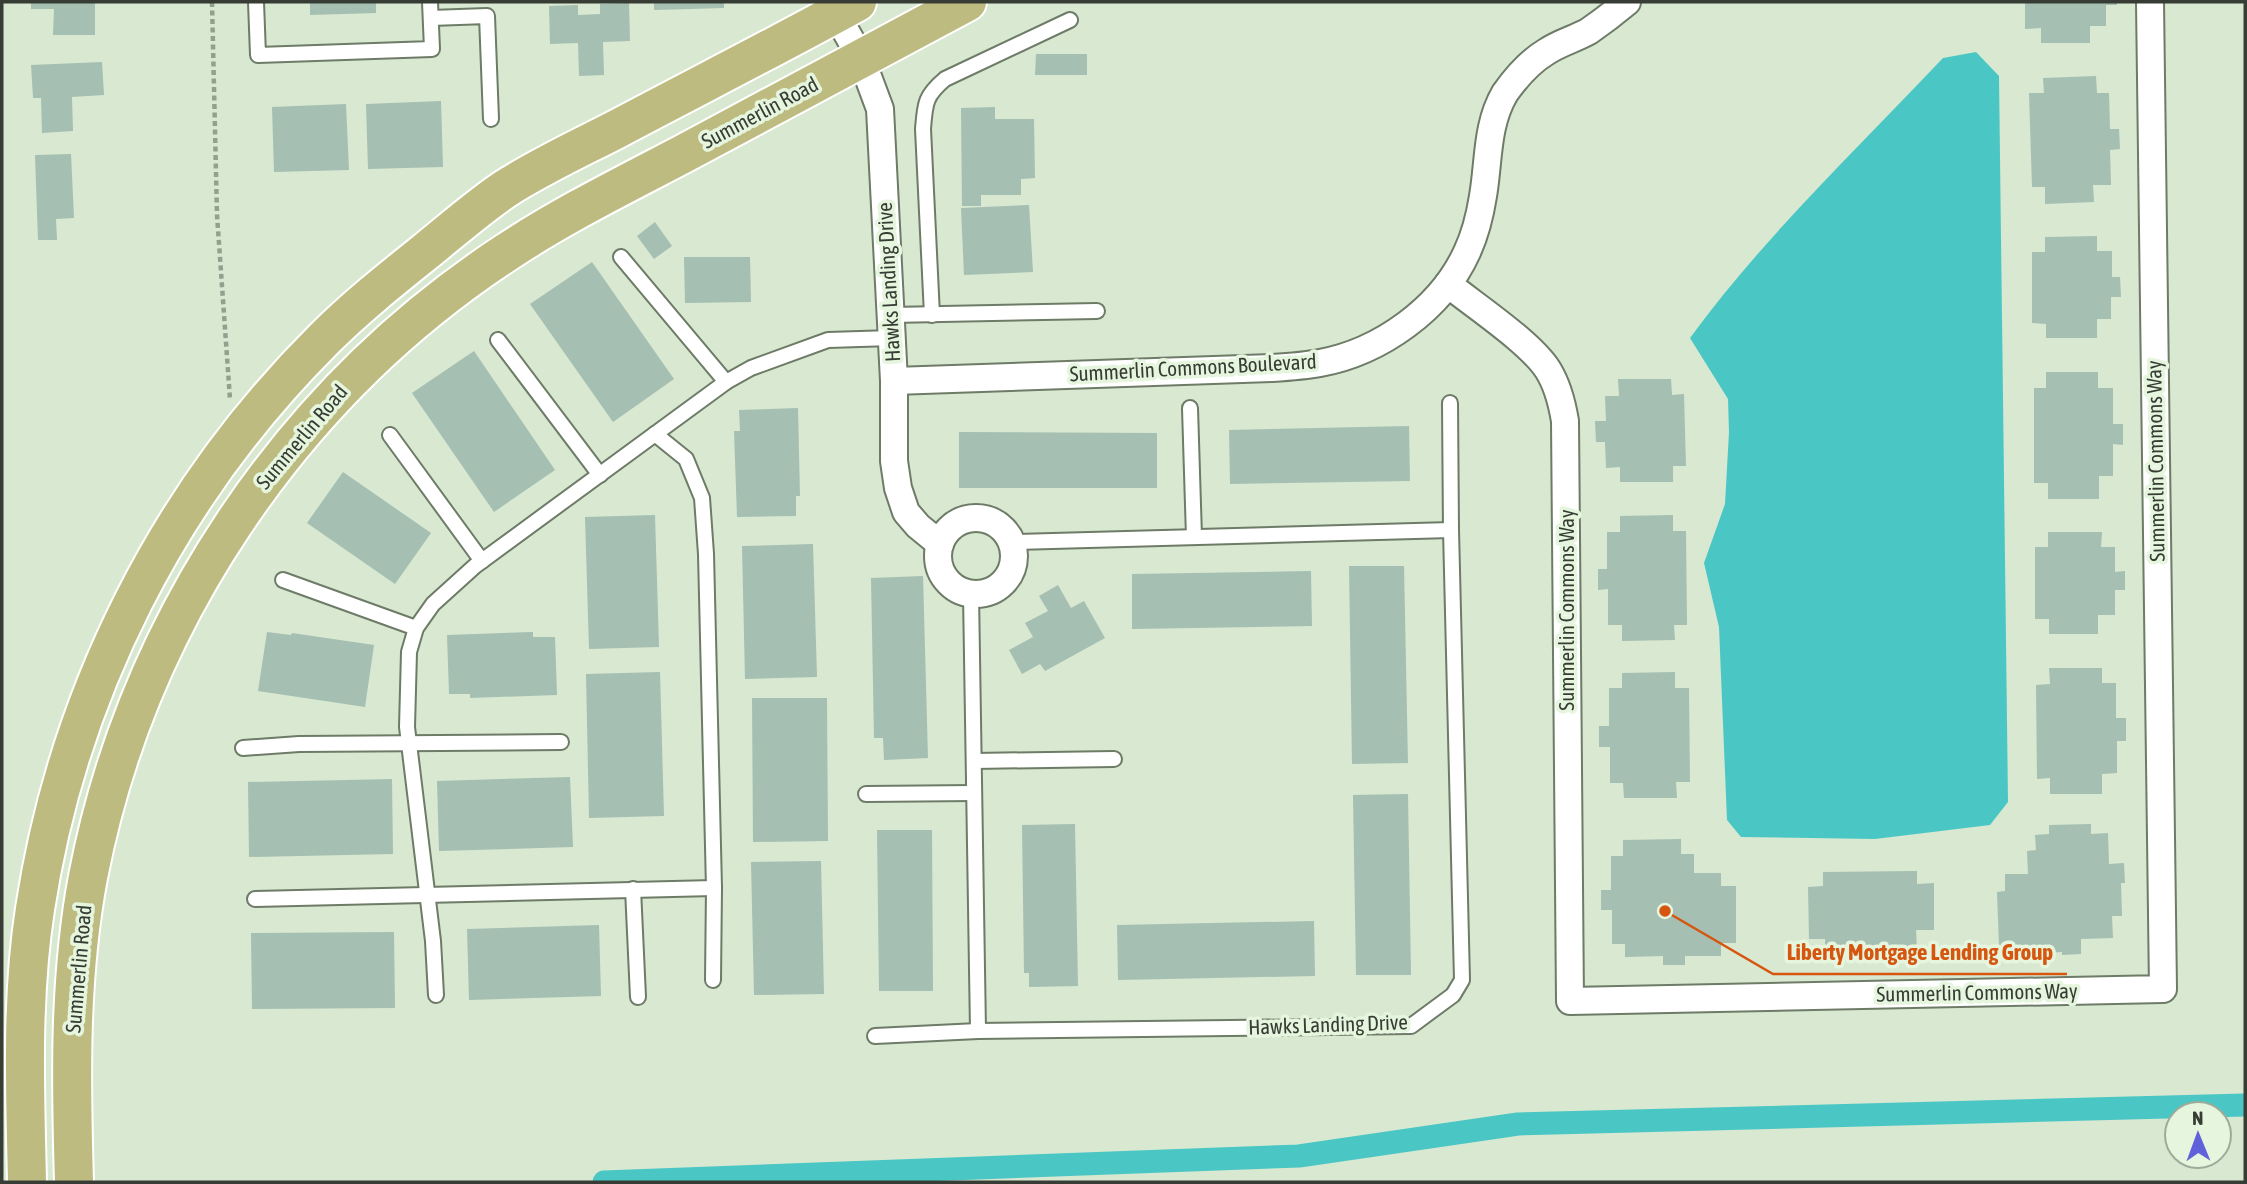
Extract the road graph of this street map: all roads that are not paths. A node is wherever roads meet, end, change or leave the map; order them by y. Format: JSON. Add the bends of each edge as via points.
{"nodes":[{"id":1,"x":256,"y":2,"type":"edge"},
{"id":2,"x":430,"y":2,"type":"edge"},
{"id":3,"x":967,"y":2,"type":"edge"},
{"id":4,"x":1627,"y":2,"type":"edge"},
{"id":5,"x":2150,"y":2,"type":"edge"},
{"id":6,"x":841,"y":6,"type":"edge"},
{"id":7,"x":430,"y":18,"type":"junction"},
{"id":8,"x":1070,"y":20,"type":"dead end"},
{"id":9,"x":862,"y":58,"type":"junction"},
{"id":10,"x":491,"y":119,"type":"dead end"},
{"id":11,"x":621,"y":257,"type":"dead end"},
{"id":12,"x":1448,"y":284,"type":"junction"},
{"id":13,"x":1097,"y":311,"type":"dead end"},
{"id":14,"x":932,"y":315,"type":"junction"},
{"id":15,"x":891,"y":327,"type":"junction"},
{"id":16,"x":498,"y":340,"type":"dead end"},
{"id":17,"x":894,"y":381,"type":"junction"},
{"id":18,"x":726,"y":382,"type":"junction"},
{"id":19,"x":1450,"y":403,"type":"dead end"},
{"id":20,"x":1190,"y":408,"type":"dead end"},
{"id":21,"x":655,"y":434,"type":"junction"},
{"id":22,"x":390,"y":435,"type":"dead end"},
{"id":23,"x":600,"y":475,"type":"junction"},
{"id":24,"x":1451,"y":530,"type":"junction"},
{"id":25,"x":1194,"y":537,"type":"junction"},
{"id":26,"x":1012,"y":542,"type":"junction"},
{"id":27,"x":940,"y":544,"type":"junction"},
{"id":28,"x":482,"y":561,"type":"junction"},
{"id":29,"x":283,"y":580,"type":"dead end"},
{"id":30,"x":971,"y":594,"type":"junction"},
{"id":31,"x":416,"y":628,"type":"junction"},
{"id":32,"x":561,"y":742,"type":"dead end"},
{"id":33,"x":409,"y":744,"type":"junction"},
{"id":34,"x":243,"y":748,"type":"dead end"},
{"id":35,"x":1114,"y":758,"type":"dead end"},
{"id":36,"x":974,"y":761,"type":"junction"},
{"id":37,"x":974,"y":793,"type":"junction"},
{"id":38,"x":866,"y":794,"type":"dead end"},
{"id":39,"x":713,"y":888,"type":"junction"},
{"id":40,"x":633,"y":889,"type":"junction"},
{"id":41,"x":427,"y":895,"type":"junction"},
{"id":42,"x":255,"y":899,"type":"dead end"},
{"id":43,"x":713,"y":980,"type":"dead end"},
{"id":44,"x":436,"y":995,"type":"dead end"},
{"id":45,"x":638,"y":998,"type":"dead end"},
{"id":46,"x":978,"y":1031,"type":"junction"},
{"id":47,"x":875,"y":1036,"type":"dead end"},
{"id":48,"x":27,"y":1167,"type":"edge"},
{"id":49,"x":74,"y":1168,"type":"edge"}],
"edges":[{"from":1,"to":7,"type":"lane","via":[[258,55],[432,49]]},
{"from":2,"to":7,"type":"lane"},
{"from":3,"to":9,"type":"main road","name":"Summerlin Road"},
{"from":4,"to":12,"type":"street","name":"Summerlin Commons Boulevard","via":[[1587,32],[1546,52],[1505,94],[1487,152],[1480,214],[1468,252]]},
{"from":5,"to":12,"type":"street","name":"Summerlin Commons Way","via":[[2163,989],[1570,1001],[1565,421],[1560,393],[1547,368]]},
{"from":6,"to":9,"type":"street","name":"Hawks Landing Drive"},
{"from":6,"to":48,"type":"main road","via":[[505,190],[374,293],[325,338],[233,443],[183,514],[104,662],[61,784],[41,872],[27,974]]},
{"from":7,"to":10,"type":"lane","via":[[486,16]]},
{"from":8,"to":14,"type":"lane","via":[[945,79],[931,91],[923,128]]},
{"from":9,"to":15,"type":"street","name":"Hawks Landing Drive","via":[[880,110]]},
{"from":9,"to":49,"type":"main road","name":"Summerlin Road","via":[[574,212],[454,289],[356,373],[263,480],[233,522],[170,632],[144,689],[103,813],[78,943],[72,1031]]},
{"from":11,"to":18,"type":"lane"},
{"from":12,"to":17,"type":"street","name":"Summerlin Commons Boulevard","via":[[1426,310],[1394,333],[1320,363]]},
{"from":13,"to":14,"type":"lane"},
{"from":14,"to":15,"type":"lane"},
{"from":15,"to":17,"type":"street","name":"Hawks Landing Drive"},
{"from":15,"to":18,"type":"lane","via":[[828,340]]},
{"from":16,"to":23,"type":"lane"},
{"from":17,"to":27,"type":"street","name":"Hawks Landing Drive","via":[[898,488],[906,512]]},
{"from":18,"to":21,"type":"lane"},
{"from":19,"to":24,"type":"lane","name":"Hawks Landing Drive"},
{"from":20,"to":25,"type":"lane"},
{"from":21,"to":23,"type":"lane"},
{"from":21,"to":39,"type":"lane","via":[[685,459],[702,499]]},
{"from":22,"to":28,"type":"lane"},
{"from":23,"to":28,"type":"lane"},
{"from":24,"to":25,"type":"lane"},
{"from":24,"to":46,"type":"lane","name":"Hawks Landing Drive","via":[[1462,980],[1453,995],[1411,1027]]},
{"from":25,"to":26,"type":"lane"},
{"from":26,"to":27,"type":"street","via":[[995,523],[969,519],[946,532]]},
{"from":26,"to":30,"type":"street","via":[[1013,568],[1006,580],[984,594]]},
{"from":27,"to":30,"type":"street","via":[[937,555],[943,576],[950,585]]},
{"from":28,"to":31,"type":"lane","via":[[433,604]]},
{"from":29,"to":31,"type":"lane"},
{"from":30,"to":36,"type":"lane"},
{"from":31,"to":33,"type":"lane","via":[[409,652]]},
{"from":32,"to":33,"type":"lane"},
{"from":33,"to":34,"type":"lane"},
{"from":33,"to":41,"type":"lane"},
{"from":35,"to":36,"type":"lane"},
{"from":36,"to":37,"type":"lane"},
{"from":37,"to":38,"type":"lane"},
{"from":37,"to":46,"type":"lane"},
{"from":39,"to":40,"type":"lane"},
{"from":39,"to":43,"type":"lane"},
{"from":40,"to":41,"type":"lane"},
{"from":40,"to":45,"type":"lane"},
{"from":41,"to":42,"type":"lane"},
{"from":41,"to":44,"type":"lane"},
{"from":46,"to":47,"type":"lane","name":"Hawks Landing Drive"}]}
